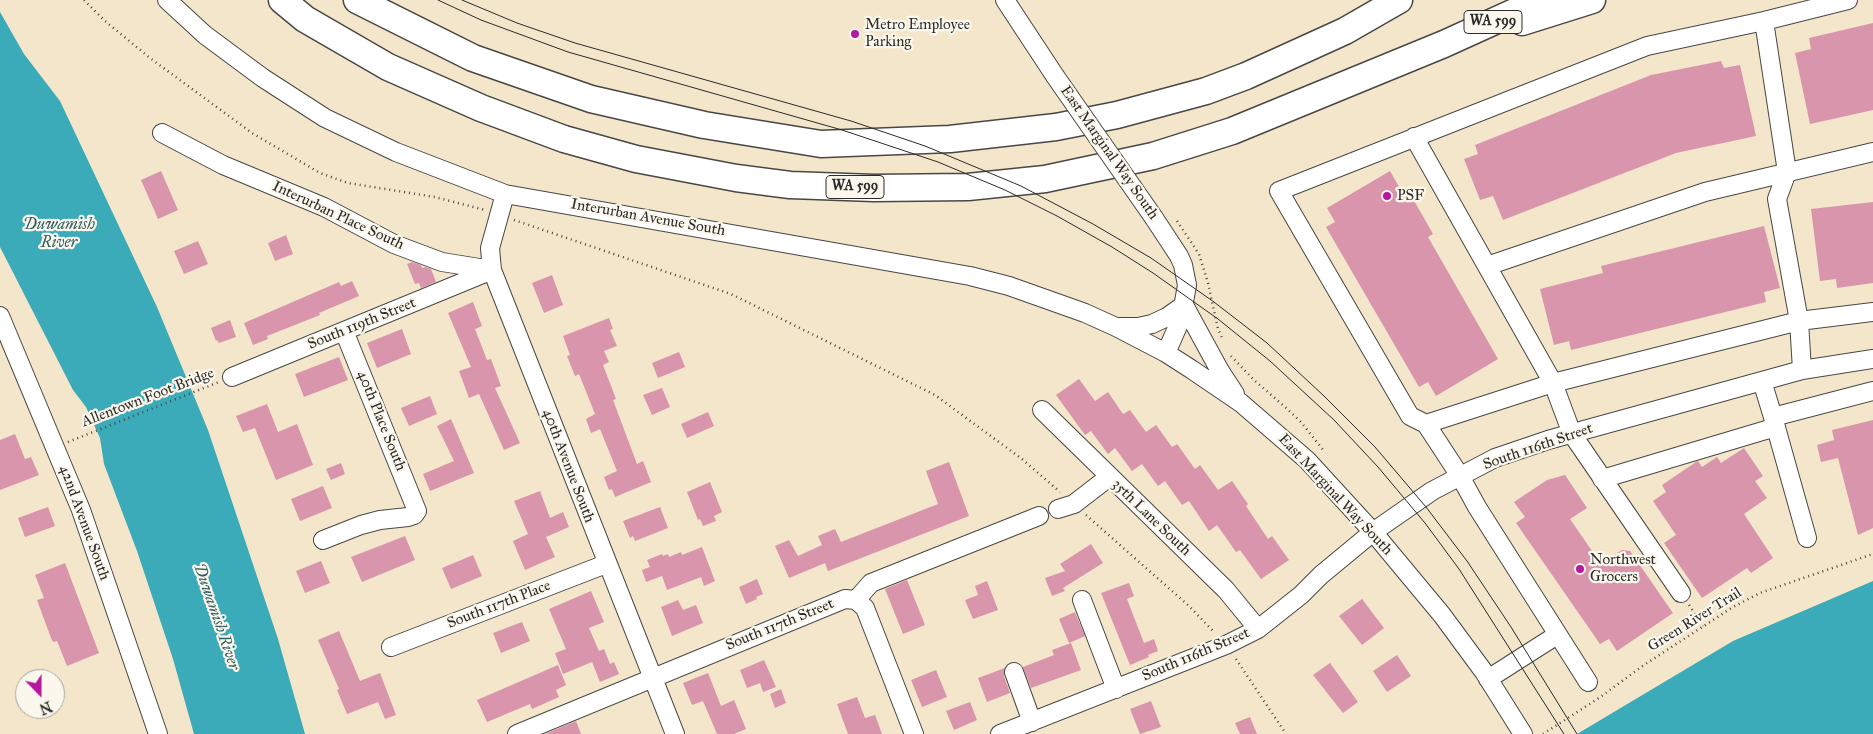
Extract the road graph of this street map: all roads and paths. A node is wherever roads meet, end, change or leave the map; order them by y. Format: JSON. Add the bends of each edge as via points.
{"nodes":[{"id":1,"x":84,"y":0,"type":"edge"},
{"id":2,"x":167,"y":0,"type":"edge"},
{"id":3,"x":282,"y":0,"type":"edge"},
{"id":4,"x":357,"y":0,"type":"edge"},
{"id":5,"x":1005,"y":0,"type":"edge"},
{"id":6,"x":1399,"y":0,"type":"edge"},
{"id":7,"x":1542,"y":0,"type":"edge"},
{"id":8,"x":1592,"y":0,"type":"edge"},
{"id":9,"x":1848,"y":0,"type":"edge"},
{"id":10,"x":1764,"y":21,"type":"junction"},
{"id":11,"x":1444,"y":44,"type":"junction"},
{"id":12,"x":162,"y":133,"type":"dead end"},
{"id":13,"x":1414,"y":137,"type":"junction"},
{"id":14,"x":1873,"y":152,"type":"edge"},
{"id":15,"x":1787,"y":172,"type":"junction"},
{"id":16,"x":505,"y":194,"type":"junction"},
{"id":17,"x":479,"y":208,"type":"dead end"},
{"id":18,"x":1178,"y":222,"type":"dead end"},
{"id":19,"x":523,"y":223,"type":"dead end"},
{"id":20,"x":1487,"y":266,"type":"junction"},
{"id":21,"x":492,"y":270,"type":"junction"},
{"id":22,"x":1184,"y":305,"type":"junction"},
{"id":23,"x":1873,"y":312,"type":"edge"},
{"id":24,"x":0,"y":316,"type":"edge"},
{"id":25,"x":1799,"y":321,"type":"junction"},
{"id":26,"x":1116,"y":327,"type":"junction"},
{"id":27,"x":344,"y":331,"type":"junction"},
{"id":28,"x":1224,"y":342,"type":"dead end"},
{"id":29,"x":1227,"y":349,"type":"dead end"},
{"id":30,"x":1166,"y":353,"type":"junction"},
{"id":31,"x":1873,"y":359,"type":"edge"},
{"id":32,"x":1802,"y":370,"type":"junction"},
{"id":33,"x":232,"y":377,"type":"joint"},
{"id":34,"x":1762,"y":381,"type":"junction"},
{"id":35,"x":1554,"y":383,"type":"junction"},
{"id":36,"x":1873,"y":391,"type":"edge"},
{"id":37,"x":1241,"y":403,"type":"junction"},
{"id":38,"x":1042,"y":410,"type":"dead end"},
{"id":39,"x":1774,"y":422,"type":"junction"},
{"id":40,"x":1426,"y":424,"type":"junction"},
{"id":41,"x":1572,"y":434,"type":"junction"},
{"id":42,"x":71,"y":440,"type":"dead end"},
{"id":43,"x":1324,"y":451,"type":"dead end"},
{"id":44,"x":1460,"y":476,"type":"junction"},
{"id":45,"x":1109,"y":477,"type":"junction"},
{"id":46,"x":1602,"y":478,"type":"junction"},
{"id":47,"x":1066,"y":507,"type":"junction"},
{"id":48,"x":1039,"y":516,"type":"dead end"},
{"id":49,"x":1373,"y":532,"type":"junction"},
{"id":50,"x":1807,"y":538,"type":"dead end"},
{"id":51,"x":323,"y":540,"type":"dead end"},
{"id":52,"x":1873,"y":554,"type":"edge"},
{"id":53,"x":606,"y":564,"type":"junction"},
{"id":54,"x":1681,"y":593,"type":"joint"},
{"id":55,"x":856,"y":600,"type":"junction"},
{"id":56,"x":1082,"y":600,"type":"dead end"},
{"id":57,"x":1703,"y":626,"type":"junction"},
{"id":58,"x":1258,"y":629,"type":"junction"},
{"id":59,"x":1557,"y":635,"type":"junction"},
{"id":60,"x":1219,"y":638,"type":"dead end"},
{"id":61,"x":391,"y":646,"type":"dead end"},
{"id":62,"x":1234,"y":657,"type":"dead end"},
{"id":63,"x":1014,"y":672,"type":"dead end"},
{"id":64,"x":652,"y":678,"type":"junction"},
{"id":65,"x":1488,"y":679,"type":"junction"},
{"id":66,"x":1588,"y":682,"type":"dead end"},
{"id":67,"x":1116,"y":689,"type":"junction"},
{"id":68,"x":1032,"y":722,"type":"junction"},
{"id":69,"x":158,"y":734,"type":"edge"},
{"id":70,"x":517,"y":734,"type":"edge"},
{"id":71,"x":675,"y":734,"type":"edge"},
{"id":72,"x":914,"y":734,"type":"edge"},
{"id":73,"x":1000,"y":734,"type":"edge"},
{"id":74,"x":1286,"y":734,"type":"edge"},
{"id":75,"x":1523,"y":734,"type":"edge"},
{"id":76,"x":1543,"y":734,"type":"edge"}],
"edges":[{"from":1,"to":17,"type":"path","via":[[150,58],[252,132],[320,173],[348,183],[435,197]]},
{"from":2,"to":16,"type":"street","name":"Interurban Avenue South","via":[[205,35],[325,118],[396,152]]},
{"from":3,"to":11,"type":"highway","number":"WA 599","via":[[305,19],[388,67],[481,108],[564,139],[636,159],[790,185],[968,187],[1045,179],[1153,156],[1232,131]]},
{"from":4,"to":6,"type":"highway","via":[[473,58],[591,99],[704,126],[821,144],[950,139],[1056,127],[1117,115],[1206,91],[1246,76],[1345,32]]},
{"from":5,"to":22,"type":"street","name":"East Marginal Way South","bridge":true,"via":[[1174,247],[1183,265],[1187,285]]},
{"from":7,"to":11,"type":"highway","number":"WA 599"},
{"from":8,"to":11,"type":"highway"},
{"from":9,"to":10,"type":"street"},
{"from":10,"to":13,"type":"street","via":[[1647,46]]},
{"from":10,"to":15,"type":"street"},
{"from":12,"to":21,"type":"street","name":"Interurban Place South","via":[[224,165],[324,207],[394,244],[442,262]]},
{"from":13,"to":20,"type":"street"},
{"from":13,"to":40,"type":"street","via":[[1279,191],[1410,416]]},
{"from":14,"to":15,"type":"street"},
{"from":15,"to":20,"type":"street","via":[[1706,192]]},
{"from":15,"to":25,"type":"street","via":[[1777,199]]},
{"from":16,"to":21,"type":"street","name":"40th Avenue South","via":[[490,248]]},
{"from":16,"to":26,"type":"street","name":"Interurban Avenue South","via":[[970,276],[1047,298]]},
{"from":18,"to":28,"type":"path","via":[[1199,254]]},
{"from":19,"to":47,"type":"path","via":[[731,294],[935,395],[1022,459]]},
{"from":20,"to":35,"type":"street"},
{"from":21,"to":27,"type":"street","name":"South 119th Street"},
{"from":21,"to":53,"type":"street","name":"40th Avenue South"},
{"from":22,"to":26,"type":"street","via":[[1152,324]]},
{"from":22,"to":30,"type":"street","name":"East Marginal Way South"},
{"from":22,"to":37,"type":"street"},
{"from":23,"to":25,"type":"street"},
{"from":24,"to":69,"type":"street","name":"42nd Avenue South","via":[[81,510]]},
{"from":25,"to":32,"type":"street"},
{"from":25,"to":35,"type":"street"},
{"from":26,"to":30,"type":"street","name":"Interurban Avenue South"},
{"from":27,"to":33,"type":"street","name":"South 119th Street"},
{"from":27,"to":51,"type":"street","name":"40th Place South","via":[[417,511],[408,517],[361,525]]},
{"from":29,"to":43,"type":"path","via":[[1255,381],[1301,422]]},
{"from":30,"to":37,"type":"street","name":"East Marginal Way South"},
{"from":31,"to":32,"type":"street","name":"South 116th Street"},
{"from":32,"to":34,"type":"street","name":"South 116th Street"},
{"from":33,"to":42,"type":"path","name":"Allentown Foot Bridge"},
{"from":34,"to":39,"type":"street"},
{"from":34,"to":41,"type":"street","name":"South 116th Street"},
{"from":35,"to":40,"type":"street"},
{"from":35,"to":41,"type":"street"},
{"from":36,"to":39,"type":"street"},
{"from":37,"to":49,"type":"street","name":"East Marginal Way South","via":[[1307,460]]},
{"from":38,"to":45,"type":"street","name":"35th Lane South"},
{"from":39,"to":46,"type":"street"},
{"from":39,"to":50,"type":"street"},
{"from":40,"to":44,"type":"street"},
{"from":41,"to":44,"type":"street","name":"South 116th Street","via":[[1495,458]]},
{"from":41,"to":46,"type":"street"},
{"from":44,"to":49,"type":"street","name":"South 116th Street","via":[[1432,491]]},
{"from":44,"to":59,"type":"street"},
{"from":45,"to":47,"type":"street"},
{"from":45,"to":58,"type":"street","name":"35th Lane South","via":[[1226,590]]},
{"from":46,"to":54,"type":"street"},
{"from":47,"to":60,"type":"path","via":[[1189,606]]},
{"from":48,"to":55,"type":"street","name":"South 117th Street","via":[[871,583]]},
{"from":49,"to":58,"type":"street","name":"South 116th Street"},
{"from":49,"to":65,"type":"street","name":"East Marginal Way South","via":[[1442,615]]},
{"from":52,"to":57,"type":"path","name":"Green River Trail","via":[[1760,593]]},
{"from":53,"to":61,"type":"street","name":"South 117th Place"},
{"from":53,"to":64,"type":"street","name":"40th Avenue South"},
{"from":54,"to":57,"type":"path"},
{"from":55,"to":64,"type":"street","name":"South 117th Street","via":[[845,599]]},
{"from":55,"to":72,"type":"street","via":[[865,608]]},
{"from":56,"to":67,"type":"street"},
{"from":57,"to":76,"type":"path","name":"Green River Trail"},
{"from":58,"to":67,"type":"street","name":"South 116th Street"},
{"from":59,"to":65,"type":"street"},
{"from":59,"to":66,"type":"street"},
{"from":62,"to":74,"type":"path"},
{"from":63,"to":68,"type":"street"},
{"from":64,"to":70,"type":"street","name":"South 117th Street"},
{"from":64,"to":71,"type":"street","name":"40th Avenue South"},
{"from":65,"to":75,"type":"street","name":"East Marginal Way South"},
{"from":67,"to":68,"type":"street","name":"South 116th Street"},
{"from":68,"to":73,"type":"street","name":"South 116th Street"}]}
